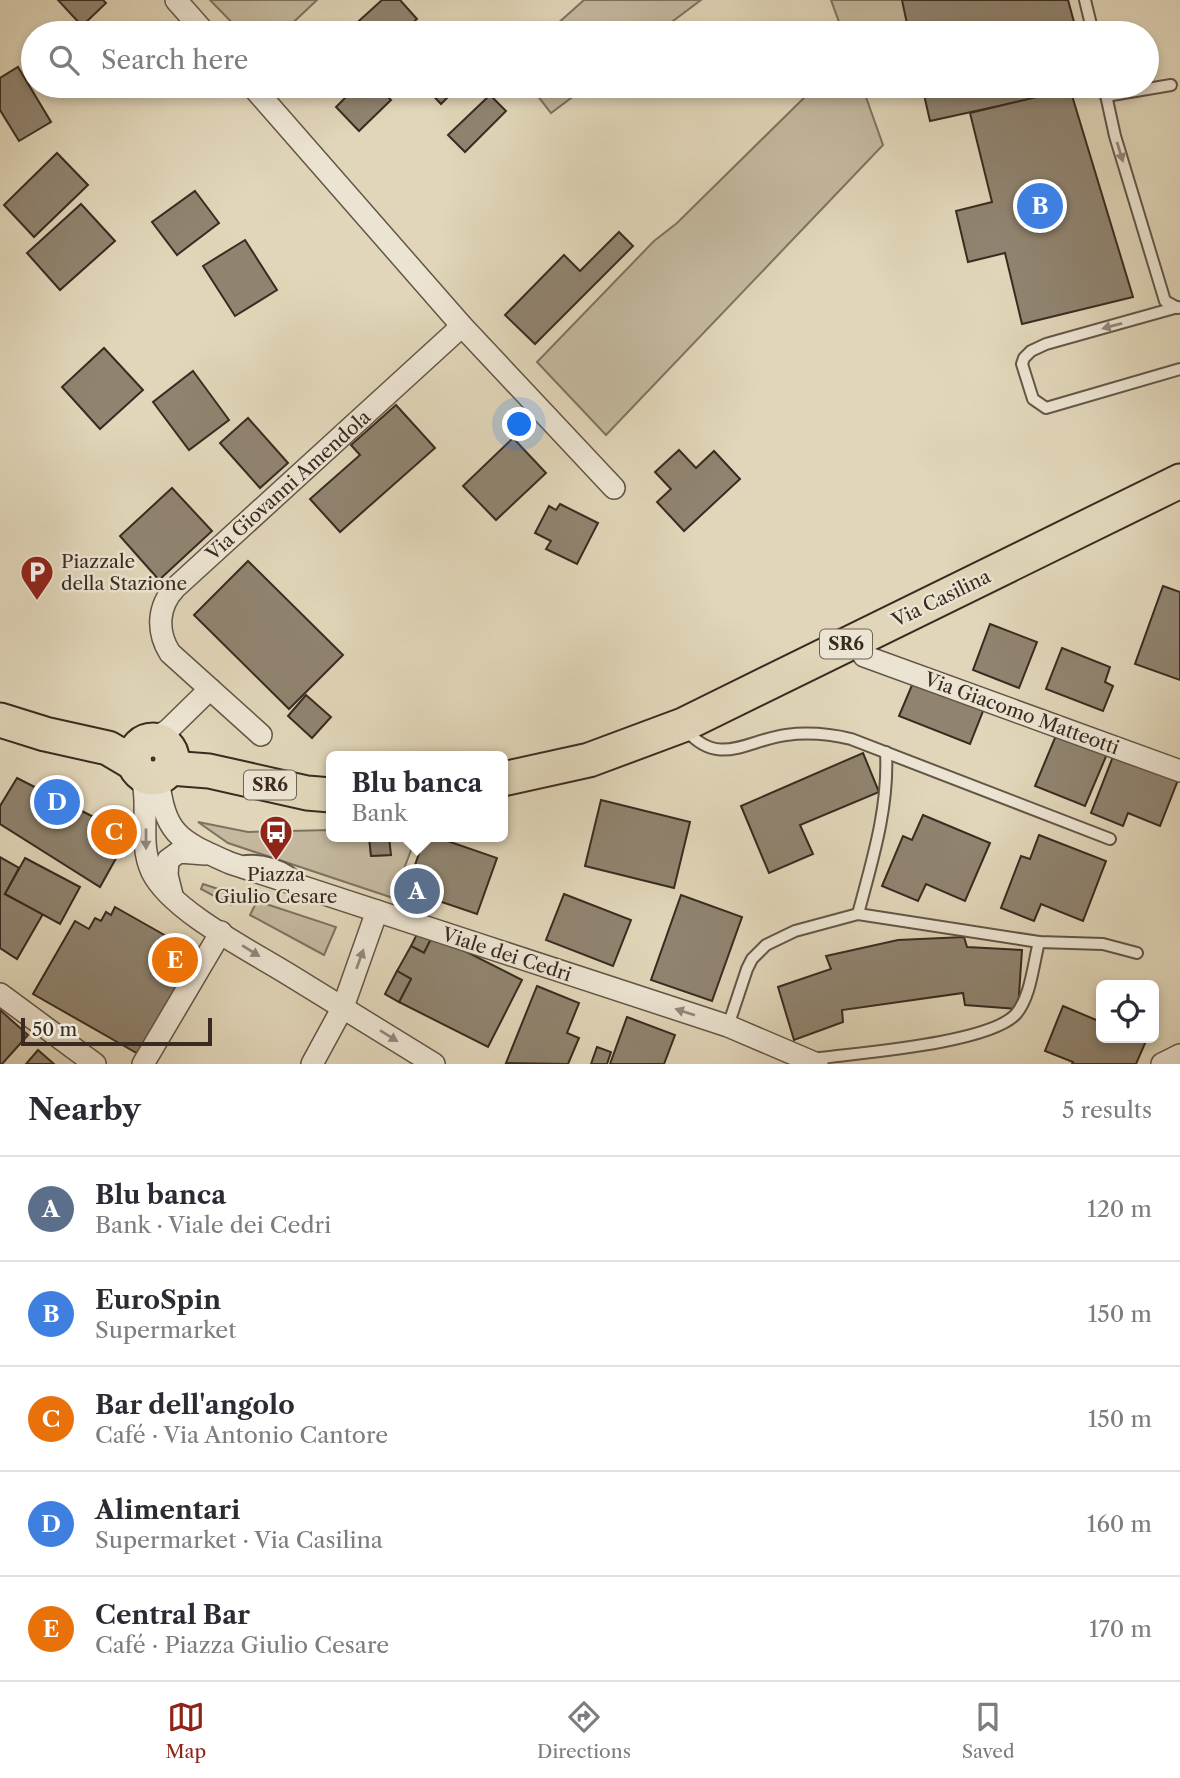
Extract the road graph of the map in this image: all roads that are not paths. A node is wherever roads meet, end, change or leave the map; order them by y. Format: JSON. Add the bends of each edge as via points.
{"nodes":[{"id":1,"x":176,"y":0,"type":"edge"},
{"id":2,"x":1085,"y":0,"type":"edge"},
{"id":3,"x":194,"y":21,"type":"edge"},
{"id":4,"x":1090,"y":21,"type":"edge"},
{"id":5,"x":1171,"y":85,"type":"dead end"},
{"id":6,"x":1159,"y":86,"type":"edge"},
{"id":7,"x":262,"y":98,"type":"edge"},
{"id":8,"x":1107,"y":98,"type":"edge"},
{"id":9,"x":1179,"y":308,"type":"edge"},
{"id":10,"x":462,"y":326,"type":"junction"},
{"id":11,"x":1180,"y":369,"type":"edge"},
{"id":12,"x":1180,"y":481,"type":"edge"},
{"id":13,"x":614,"y":488,"type":"dead end"},
{"id":14,"x":864,"y":656,"type":"dead end"},
{"id":15,"x":210,"y":689,"type":"junction"},
{"id":16,"x":0,"y":720,"type":"edge"},
{"id":17,"x":683,"y":725,"type":"junction"},
{"id":18,"x":261,"y":735,"type":"dead end"},
{"id":19,"x":886,"y":752,"type":"junction"},
{"id":20,"x":151,"y":754,"type":"junction"},
{"id":21,"x":1180,"y":771,"type":"edge"},
{"id":22,"x":508,"y":778,"type":"edge"},
{"id":23,"x":326,"y":795,"type":"edge"},
{"id":24,"x":1110,"y":839,"type":"dead end"},
{"id":25,"x":230,"y":863,"type":"junction"},
{"id":26,"x":174,"y":900,"type":"junction"},
{"id":27,"x":377,"y":912,"type":"junction"},
{"id":28,"x":858,"y":914,"type":"junction"},
{"id":29,"x":221,"y":932,"type":"junction"},
{"id":30,"x":1039,"y":942,"type":"junction"},
{"id":31,"x":1137,"y":953,"type":"dead end"},
{"id":32,"x":0,"y":994,"type":"edge"},
{"id":33,"x":343,"y":1007,"type":"junction"},
{"id":34,"x":728,"y":1026,"type":"junction"},
{"id":35,"x":1180,"y":1055,"type":"edge"},
{"id":36,"x":811,"y":1062,"type":"edge"},
{"id":37,"x":95,"y":1064,"type":"edge"},
{"id":38,"x":143,"y":1064,"type":"edge"},
{"id":39,"x":312,"y":1064,"type":"edge"},
{"id":40,"x":435,"y":1064,"type":"edge"},
{"id":41,"x":1161,"y":1064,"type":"edge"}],
"edges":[{"from":1,"to":3,"type":"street"},
{"from":2,"to":4,"type":"lane"},
{"from":5,"to":6,"type":"lane"},
{"from":7,"to":10,"type":"street"},
{"from":8,"to":9,"type":"lane","one_way":true,"via":[[1164,301]]},
{"from":9,"to":11,"type":"lane","one_way":true,"via":[[1046,344],[1031,351],[1023,364],[1033,399],[1046,408]]},
{"from":10,"to":13,"type":"street"},
{"from":10,"to":15,"type":"street","name":"Via Giovanni Amendola","via":[[165,600],[161,625],[167,648]]},
{"from":12,"to":17,"type":"main road","name":"Via Casilina","number":"SR6"},
{"from":14,"to":21,"type":"street","name":"Via Giacomo Matteotti"},
{"from":15,"to":18,"type":"street","name":"Via Giovanni Amendola"},
{"from":15,"to":20,"type":"street"},
{"from":16,"to":20,"type":"main road","via":[[45,734]]},
{"from":17,"to":19,"type":"lane","via":[[698,743],[716,750],[807,733],[851,739]]},
{"from":17,"to":22,"type":"main road","name":"Via Casilina","number":"SR6","via":[[600,756]]},
{"from":19,"to":24,"type":"lane"},
{"from":19,"to":28,"type":"lane","via":[[883,815]]},
{"from":20,"to":23,"type":"main road","number":"SR6"},
{"from":20,"to":25,"type":"street","name":"Viale dei Cedri","via":[[171,826],[190,843]]},
{"from":20,"to":26,"type":"street","one_way":true,"via":[[146,852],[158,881]]},
{"from":25,"to":26,"type":"street","via":[[193,852],[172,855],[166,867]]},
{"from":25,"to":27,"type":"street","name":"Viale dei Cedri"},
{"from":26,"to":29,"type":"street"},
{"from":33,"to":27,"type":"street","one_way":true},
{"from":34,"to":27,"type":"street","name":"Viale dei Cedri","one_way":true},
{"from":28,"to":30,"type":"lane"},
{"from":28,"to":34,"type":"lane","via":[[766,944],[747,969]]},
{"from":29,"to":33,"type":"street","one_way":true},
{"from":29,"to":38,"type":"street"},
{"from":30,"to":31,"type":"lane","via":[[1103,944]]},
{"from":30,"to":36,"type":"lane","via":[[1023,1003],[1000,1026],[951,1040]]},
{"from":32,"to":37,"type":"street"},
{"from":33,"to":39,"type":"street"},
{"from":33,"to":40,"type":"street","one_way":true},
{"from":34,"to":36,"type":"street","name":"Viale dei Cedri"},
{"from":35,"to":41,"type":"street"}]}
